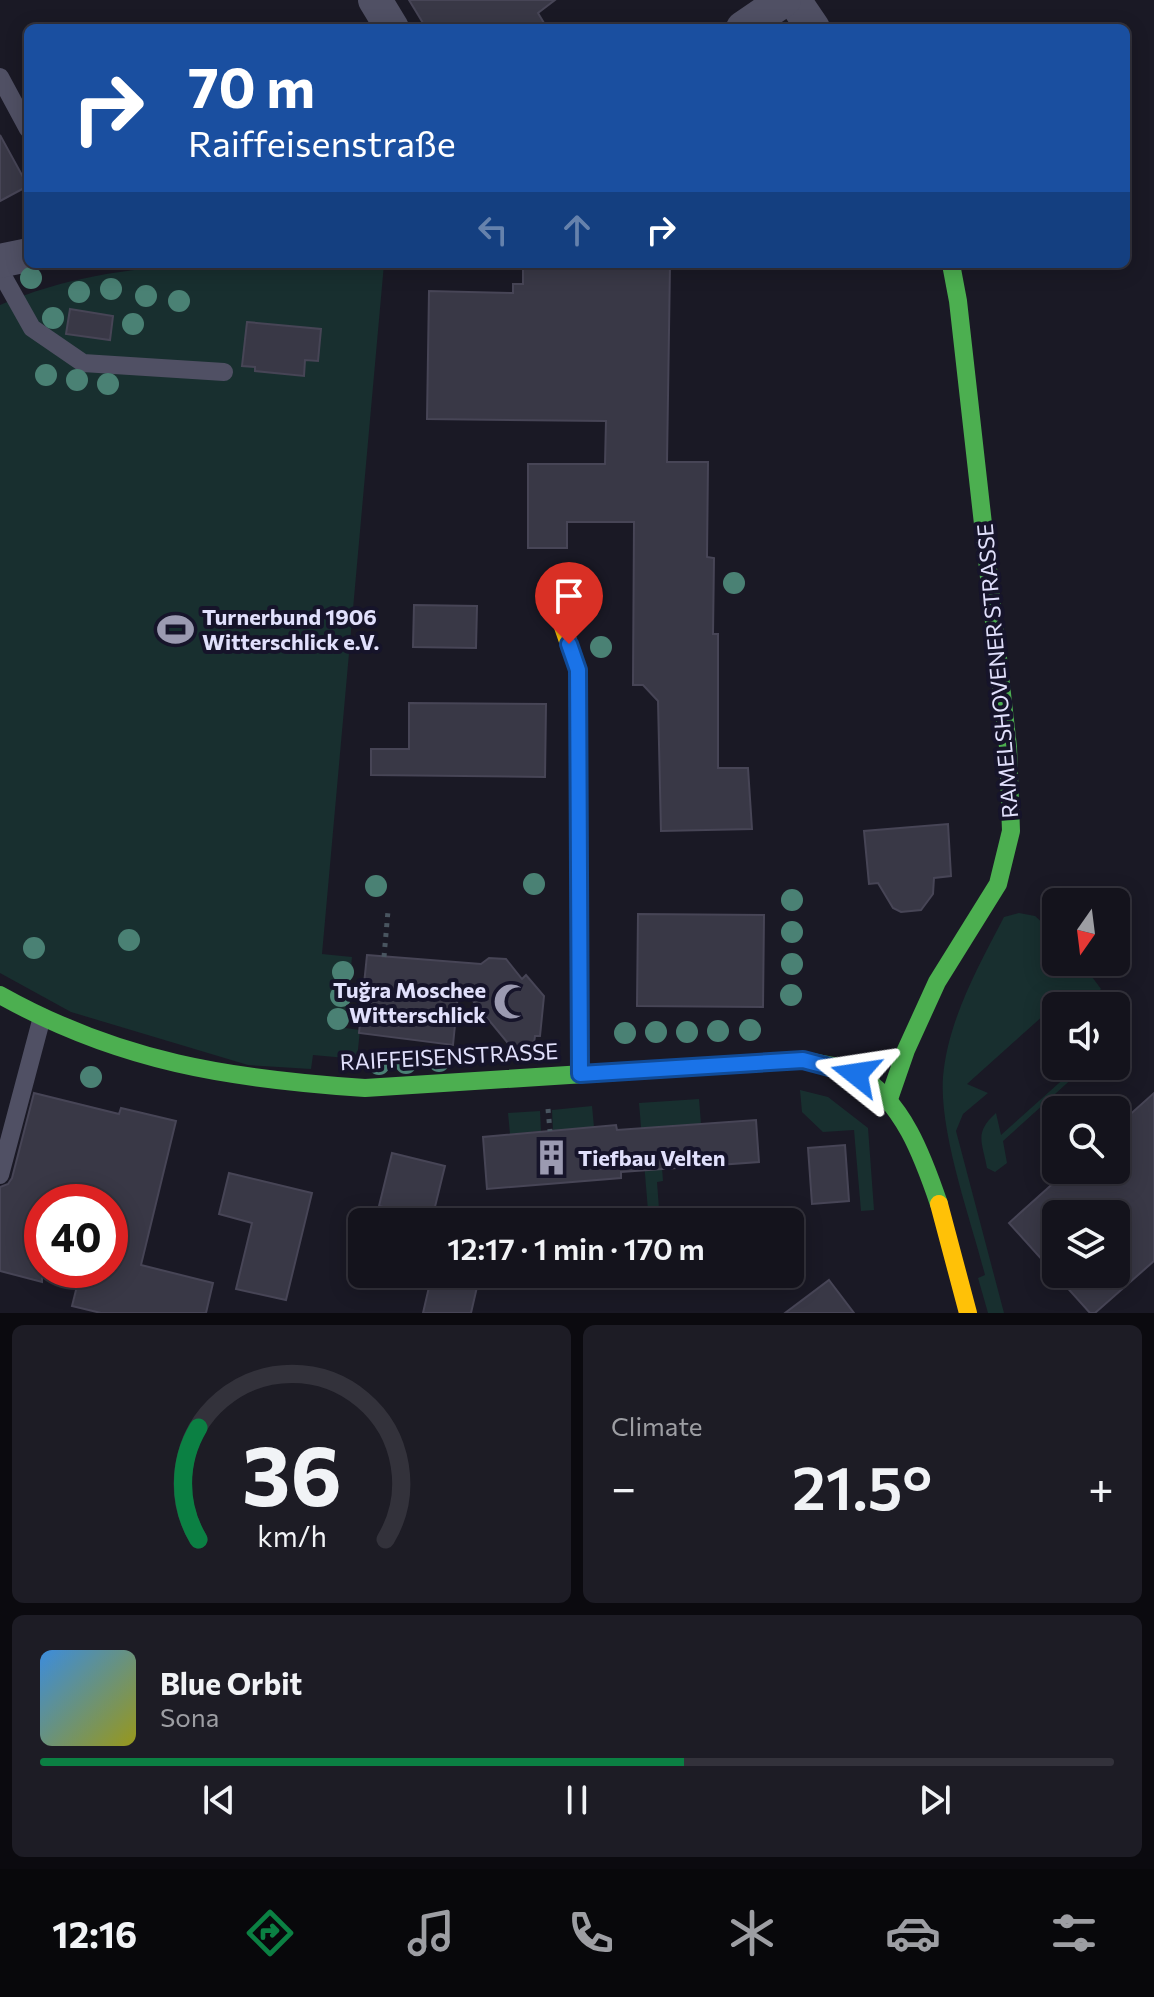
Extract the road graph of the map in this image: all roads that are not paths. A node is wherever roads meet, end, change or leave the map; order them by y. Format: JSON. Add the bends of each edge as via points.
{"nodes":[{"id":1,"x":375,"y":0,"type":"edge"},
{"id":2,"x":784,"y":0,"type":"edge"},
{"id":3,"x":794,"y":0,"type":"edge"},
{"id":4,"x":390,"y":24,"type":"edge"},
{"id":5,"x":749,"y":24,"type":"edge"},
{"id":6,"x":810,"y":24,"type":"edge"},
{"id":7,"x":0,"y":77,"type":"edge"},
{"id":8,"x":24,"y":122,"type":"edge"},
{"id":9,"x":24,"y":256,"type":"edge"},
{"id":10,"x":0,"y":261,"type":"edge"},
{"id":11,"x":952,"y":268,"type":"edge"},
{"id":12,"x":0,"y":271,"type":"edge"},
{"id":13,"x":224,"y":372,"type":"dead end"},
{"id":14,"x":560,"y":618,"type":"dead end"},
{"id":15,"x":0,"y":995,"type":"edge"},
{"id":16,"x":42,"y":1016,"type":"junction"},
{"id":17,"x":580,"y":1074,"type":"junction"},
{"id":18,"x":889,"y":1099,"type":"junction"},
{"id":19,"x":0,"y":1175,"type":"edge"},
{"id":20,"x":968,"y":1313,"type":"edge"}],
"edges":[{"from":1,"to":4,"type":"street"},
{"from":2,"to":5,"type":"street"},
{"from":3,"to":6,"type":"street"},
{"from":7,"to":8,"type":"lane"},
{"from":9,"to":10,"type":"street"},
{"from":11,"to":18,"type":"street","name":"RAMELSHOVENER STRASSE","via":[[1006,732],[1011,831],[998,884],[937,982]]},
{"from":12,"to":13,"type":"lane","via":[[32,328],[83,363]]},
{"from":14,"to":17,"type":"street","name":"RAIFFEISENSTRASSE","via":[[578,670]]},
{"from":15,"to":16,"type":"street","name":"RAIFFEISENSTRASSE"},
{"from":16,"to":17,"type":"street","name":"RAIFFEISENSTRASSE","via":[[141,1057],[294,1084],[365,1088]]},
{"from":16,"to":19,"type":"lane"},
{"from":17,"to":18,"type":"street","name":"RAIFFEISENSTRASSE","via":[[803,1060],[856,1074]]},
{"from":18,"to":20,"type":"street","name":"RAIFFEISENSTRASSE","via":[[923,1156]]}]}
